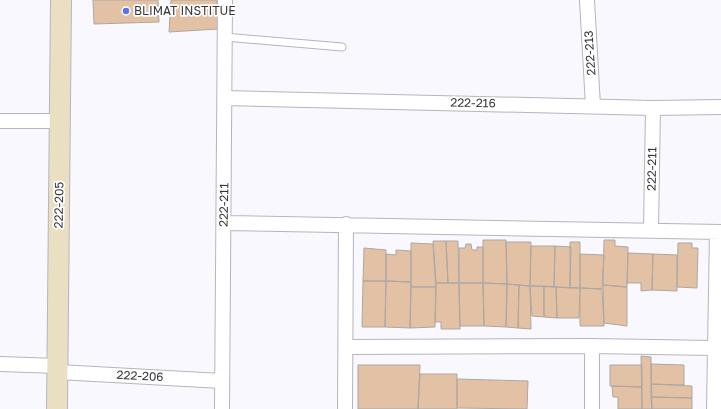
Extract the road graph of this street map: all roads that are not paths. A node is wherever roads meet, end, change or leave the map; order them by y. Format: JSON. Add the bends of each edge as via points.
{"nodes":[{"id":1,"x":61,"y":0,"type":"edge"},
{"id":2,"x":225,"y":0,"type":"edge"},
{"id":3,"x":587,"y":0,"type":"edge"},
{"id":4,"x":225,"y":37,"type":"junction"},
{"id":5,"x":342,"y":47,"type":"dead end"},
{"id":6,"x":225,"y":98,"type":"junction"},
{"id":7,"x":593,"y":106,"type":"junction"},
{"id":8,"x":721,"y":107,"type":"edge"},
{"id":9,"x":653,"y":108,"type":"junction"},
{"id":10,"x":0,"y":121,"type":"edge"},
{"id":11,"x":60,"y":122,"type":"junction"},
{"id":12,"x":224,"y":223,"type":"junction"},
{"id":13,"x":346,"y":224,"type":"junction"},
{"id":14,"x":651,"y":229,"type":"junction"},
{"id":15,"x":719,"y":232,"type":"edge"},
{"id":16,"x":592,"y":346,"type":"junction"},
{"id":17,"x":346,"y":347,"type":"junction"},
{"id":18,"x":714,"y":348,"type":"junction"},
{"id":19,"x":0,"y":364,"type":"edge"},
{"id":20,"x":58,"y":369,"type":"junction"},
{"id":21,"x":222,"y":381,"type":"junction"},
{"id":22,"x":58,"y":409,"type":"edge"},
{"id":23,"x":222,"y":409,"type":"edge"},
{"id":24,"x":345,"y":409,"type":"edge"},
{"id":25,"x":592,"y":409,"type":"edge"},
{"id":26,"x":714,"y":409,"type":"edge"}],
"edges":[{"from":1,"to":11,"type":"street","name":"222-205"},
{"from":2,"to":4,"type":"street","name":"222-211"},
{"from":3,"to":7,"type":"street","name":"222-213"},
{"from":4,"to":5,"type":"lane"},
{"from":4,"to":6,"type":"street","name":"222-211"},
{"from":6,"to":7,"type":"street","name":"222-216"},
{"from":6,"to":12,"type":"street","name":"222-211"},
{"from":7,"to":9,"type":"street","name":"222-216"},
{"from":8,"to":9,"type":"street","name":"222-216"},
{"from":9,"to":14,"type":"street","name":"222-211"},
{"from":10,"to":11,"type":"street"},
{"from":11,"to":20,"type":"street","name":"222-205"},
{"from":12,"to":13,"type":"street"},
{"from":12,"to":21,"type":"street","name":"222-211"},
{"from":13,"to":14,"type":"street"},
{"from":13,"to":17,"type":"street"},
{"from":14,"to":15,"type":"street"},
{"from":15,"to":18,"type":"street"},
{"from":16,"to":17,"type":"street"},
{"from":16,"to":18,"type":"street"},
{"from":16,"to":25,"type":"street"},
{"from":17,"to":24,"type":"street"},
{"from":18,"to":26,"type":"street"},
{"from":19,"to":20,"type":"street","name":"222-206"},
{"from":20,"to":21,"type":"street","name":"222-206"},
{"from":20,"to":22,"type":"street","name":"222-205"},
{"from":21,"to":23,"type":"street","name":"222-211"}]}
